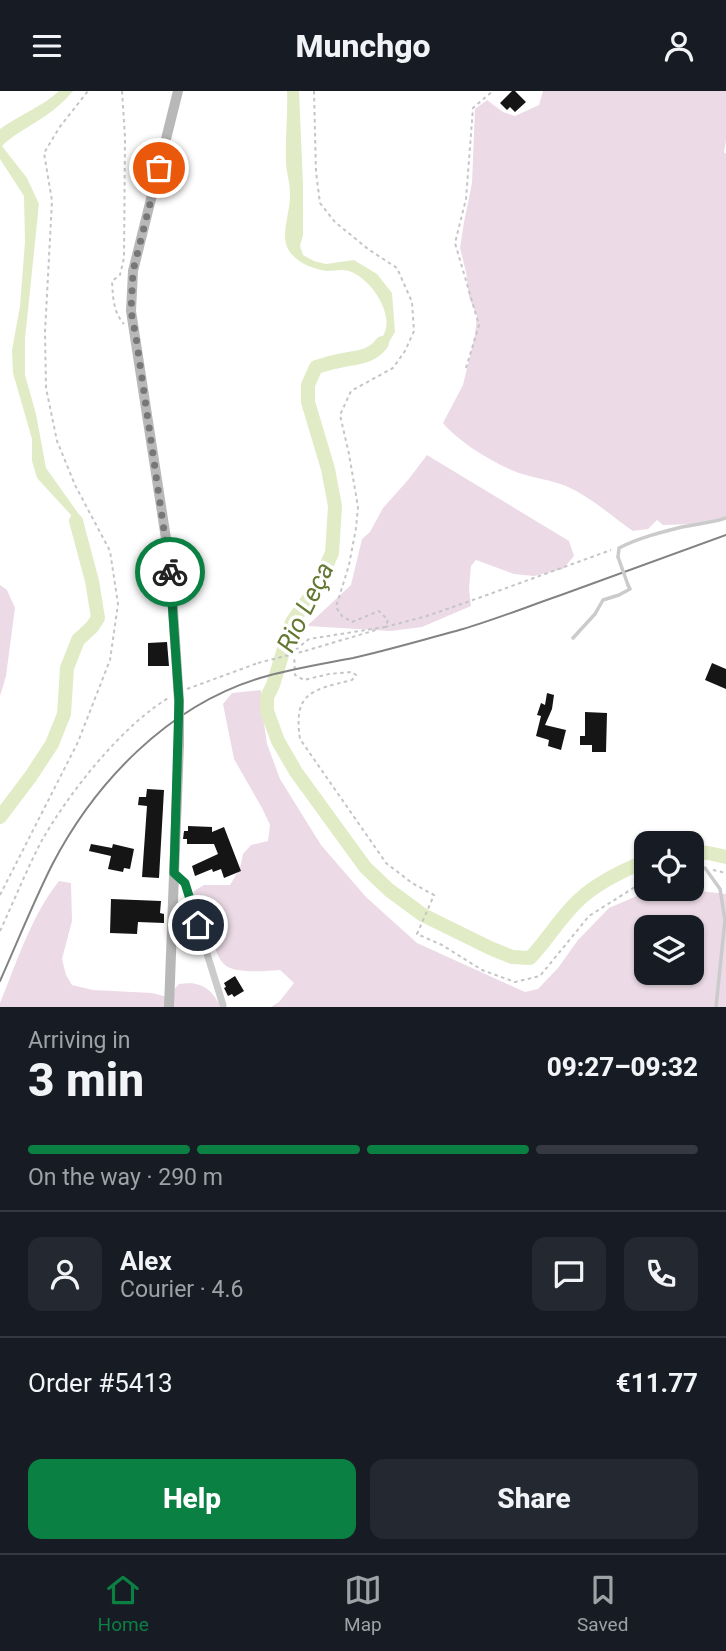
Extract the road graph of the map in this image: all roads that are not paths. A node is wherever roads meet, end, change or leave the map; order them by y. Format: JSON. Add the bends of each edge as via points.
{"nodes":[{"id":1,"x":178,"y":91,"type":"edge"},
{"id":2,"x":726,"y":518,"type":"edge"},
{"id":3,"x":573,"y":638,"type":"dead end"},
{"id":4,"x":705,"y":868,"type":"dead end"},
{"id":5,"x":174,"y":873,"type":"junction"},
{"id":6,"x":223,"y":1005,"type":"dead end"},
{"id":7,"x":169,"y":1007,"type":"edge"},
{"id":8,"x":716,"y":1007,"type":"edge"}],
"edges":[{"from":1,"to":5,"type":"street","bridge":true,"via":[[133,271],[131,311],[172,594],[179,697]]},
{"from":2,"to":3,"type":"lane","bridge":true,"via":[[619,548],[630,589],[603,600]]},
{"from":4,"to":8,"type":"lane","via":[[720,889],[725,920]]},
{"from":5,"to":6,"type":"street","via":[[185,883]]},
{"from":5,"to":7,"type":"street"}]}
